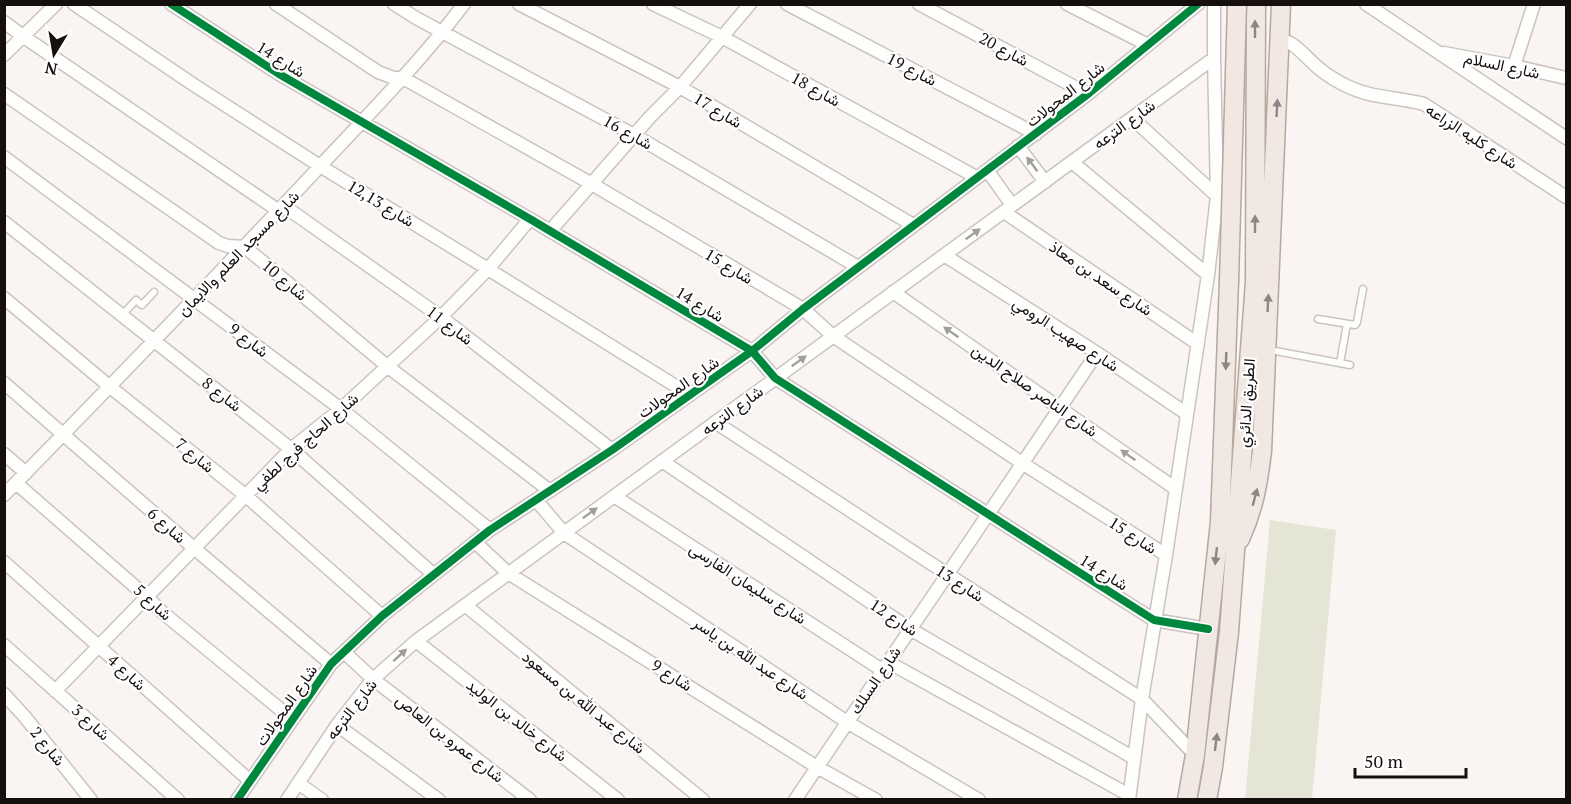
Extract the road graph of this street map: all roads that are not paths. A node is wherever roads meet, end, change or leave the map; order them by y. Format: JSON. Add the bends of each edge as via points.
{"nodes":[{"id":1,"x":56,"y":4,"type":"edge"},
{"id":2,"x":74,"y":4,"type":"edge"},
{"id":3,"x":171,"y":4,"type":"edge"},
{"id":4,"x":276,"y":4,"type":"edge"},
{"id":5,"x":394,"y":4,"type":"edge"},
{"id":6,"x":464,"y":4,"type":"edge"},
{"id":7,"x":519,"y":4,"type":"edge"},
{"id":8,"x":653,"y":4,"type":"edge"},
{"id":9,"x":750,"y":4,"type":"edge"},
{"id":10,"x":788,"y":4,"type":"edge"},
{"id":11,"x":919,"y":4,"type":"edge"},
{"id":12,"x":1067,"y":4,"type":"edge"},
{"id":13,"x":1198,"y":4,"type":"edge"},
{"id":14,"x":1214,"y":4,"type":"edge"},
{"id":15,"x":1237,"y":4,"type":"edge"},
{"id":16,"x":1244,"y":4,"type":"edge"},
{"id":17,"x":1256,"y":4,"type":"edge"},
{"id":18,"x":1281,"y":4,"type":"edge"},
{"id":19,"x":1366,"y":4,"type":"edge"},
{"id":20,"x":1534,"y":4,"type":"edge"},
{"id":21,"x":1213,"y":21,"type":"junction"},
{"id":22,"x":4,"y":22,"type":"edge"},
{"id":23,"x":443,"y":32,"type":"junction"},
{"id":24,"x":24,"y":37,"type":"junction"},
{"id":25,"x":722,"y":37,"type":"junction"},
{"id":26,"x":1280,"y":39,"type":"junction"},
{"id":27,"x":1148,"y":45,"type":"junction"},
{"id":28,"x":1437,"y":52,"type":"junction"},
{"id":29,"x":4,"y":55,"type":"edge"},
{"id":30,"x":1214,"y":58,"type":"junction"},
{"id":31,"x":1514,"y":66,"type":"junction"},
{"id":32,"x":403,"y":78,"type":"junction"},
{"id":33,"x":1566,"y":78,"type":"edge"},
{"id":34,"x":680,"y":87,"type":"junction"},
{"id":35,"x":4,"y":94,"type":"edge"},
{"id":36,"x":1088,"y":94,"type":"junction"},
{"id":37,"x":1132,"y":118,"type":"junction"},
{"id":38,"x":362,"y":121,"type":"junction"},
{"id":39,"x":1036,"y":134,"type":"junction"},
{"id":40,"x":634,"y":135,"type":"junction"},
{"id":41,"x":1566,"y":138,"type":"edge"},
{"id":42,"x":1018,"y":146,"type":"junction"},
{"id":43,"x":4,"y":157,"type":"edge"},
{"id":44,"x":1072,"y":162,"type":"junction"},
{"id":45,"x":320,"y":166,"type":"junction"},
{"id":46,"x":987,"y":170,"type":"junction"},
{"id":47,"x":976,"y":177,"type":"junction"},
{"id":48,"x":1045,"y":182,"type":"junction"},
{"id":49,"x":592,"y":184,"type":"junction"},
{"id":50,"x":1218,"y":196,"type":"junction"},
{"id":51,"x":1566,"y":197,"type":"edge"},
{"id":52,"x":281,"y":209,"type":"junction"},
{"id":53,"x":1008,"y":209,"type":"junction"},
{"id":54,"x":530,"y":219,"type":"junction"},
{"id":55,"x":4,"y":222,"type":"edge"},
{"id":56,"x":913,"y":225,"type":"junction"},
{"id":57,"x":550,"y":231,"type":"junction"},
{"id":58,"x":245,"y":248,"type":"junction"},
{"id":59,"x":944,"y":255,"type":"junction"},
{"id":60,"x":858,"y":267,"type":"junction"},
{"id":61,"x":488,"y":268,"type":"junction"},
{"id":62,"x":1208,"y":275,"type":"junction"},
{"id":63,"x":1363,"y":289,"type":"dead end"},
{"id":64,"x":154,"y":292,"type":"dead end"},
{"id":65,"x":893,"y":292,"type":"junction"},
{"id":66,"x":4,"y":298,"type":"edge"},
{"id":67,"x":194,"y":299,"type":"junction"},
{"id":68,"x":803,"y":309,"type":"junction"},
{"id":69,"x":123,"y":315,"type":"junction"},
{"id":70,"x":441,"y":317,"type":"junction"},
{"id":71,"x":1318,"y":319,"type":"dead end"},
{"id":72,"x":1347,"y":324,"type":"junction"},
{"id":73,"x":833,"y":336,"type":"junction"},
{"id":74,"x":155,"y":342,"type":"junction"},
{"id":75,"x":1198,"y":344,"type":"junction"},
{"id":76,"x":1266,"y":349,"type":"junction"},
{"id":77,"x":752,"y":351,"type":"junction"},
{"id":78,"x":1097,"y":352,"type":"junction"},
{"id":79,"x":1340,"y":363,"type":"junction"},
{"id":80,"x":1350,"y":365,"type":"dead end"},
{"id":81,"x":387,"y":366,"type":"junction"},
{"id":82,"x":775,"y":378,"type":"junction"},
{"id":83,"x":4,"y":383,"type":"edge"},
{"id":84,"x":109,"y":386,"type":"junction"},
{"id":85,"x":690,"y":395,"type":"junction"},
{"id":86,"x":1059,"y":408,"type":"junction"},
{"id":87,"x":341,"y":409,"type":"junction"},
{"id":88,"x":1187,"y":414,"type":"junction"},
{"id":89,"x":716,"y":422,"type":"junction"},
{"id":90,"x":63,"y":434,"type":"junction"},
{"id":91,"x":291,"y":449,"type":"junction"},
{"id":92,"x":612,"y":450,"type":"junction"},
{"id":93,"x":4,"y":454,"type":"edge"},
{"id":94,"x":662,"y":461,"type":"junction"},
{"id":95,"x":1022,"y":464,"type":"junction"},
{"id":96,"x":26,"y":472,"type":"junction"},
{"id":97,"x":16,"y":483,"type":"junction"},
{"id":98,"x":1176,"y":489,"type":"junction"},
{"id":99,"x":550,"y":491,"type":"junction"},
{"id":100,"x":4,"y":495,"type":"edge"},
{"id":101,"x":245,"y":495,"type":"junction"},
{"id":102,"x":614,"y":496,"type":"junction"},
{"id":103,"x":536,"y":500,"type":"junction"},
{"id":104,"x":987,"y":514,"type":"junction"},
{"id":105,"x":490,"y":530,"type":"junction"},
{"id":106,"x":564,"y":533,"type":"junction"},
{"id":107,"x":475,"y":542,"type":"junction"},
{"id":108,"x":195,"y":549,"type":"junction"},
{"id":109,"x":1234,"y":551,"type":"junction"},
{"id":110,"x":1166,"y":555,"type":"junction"},
{"id":111,"x":4,"y":562,"type":"edge"},
{"id":112,"x":508,"y":573,"type":"junction"},
{"id":113,"x":433,"y":574,"type":"junction"},
{"id":114,"x":947,"y":574,"type":"junction"},
{"id":115,"x":147,"y":597,"type":"junction"},
{"id":116,"x":465,"y":605,"type":"junction"},
{"id":117,"x":382,"y":616,"type":"junction"},
{"id":118,"x":1154,"y":620,"type":"junction"},
{"id":119,"x":910,"y":629,"type":"junction"},
{"id":120,"x":1208,"y":629,"type":"junction"},
{"id":121,"x":416,"y":641,"type":"junction"},
{"id":122,"x":4,"y":645,"type":"edge"},
{"id":123,"x":99,"y":646,"type":"junction"},
{"id":124,"x":344,"y":652,"type":"junction"},
{"id":125,"x":331,"y":664,"type":"junction"},
{"id":126,"x":885,"y":666,"type":"junction"},
{"id":127,"x":374,"y":679,"type":"junction"},
{"id":128,"x":55,"y":691,"type":"junction"},
{"id":129,"x":4,"y":694,"type":"edge"},
{"id":130,"x":1142,"y":699,"type":"junction"},
{"id":131,"x":292,"y":719,"type":"junction"},
{"id":132,"x":847,"y":722,"type":"junction"},
{"id":133,"x":337,"y":725,"type":"junction"},
{"id":134,"x":1195,"y":755,"type":"junction"},
{"id":135,"x":1134,"y":759,"type":"junction"},
{"id":136,"x":817,"y":766,"type":"junction"},
{"id":137,"x":250,"y":781,"type":"junction"},
{"id":138,"x":298,"y":783,"type":"junction"},
{"id":139,"x":1129,"y":797,"type":"edge"},
{"id":140,"x":91,"y":800,"type":"edge"},
{"id":141,"x":178,"y":800,"type":"edge"},
{"id":142,"x":237,"y":800,"type":"edge"},
{"id":143,"x":287,"y":800,"type":"edge"},
{"id":144,"x":322,"y":800,"type":"edge"},
{"id":145,"x":438,"y":800,"type":"edge"},
{"id":146,"x":530,"y":800,"type":"edge"},
{"id":147,"x":618,"y":800,"type":"edge"},
{"id":148,"x":703,"y":800,"type":"edge"},
{"id":149,"x":795,"y":800,"type":"edge"},
{"id":150,"x":876,"y":800,"type":"edge"},
{"id":151,"x":979,"y":800,"type":"edge"},
{"id":152,"x":1187,"y":800,"type":"edge"},
{"id":153,"x":1207,"y":800,"type":"edge"}],
"edges":[{"from":1,"to":24,"type":"street"},
{"from":2,"to":45,"type":"street","name":"شارع 12,13"},
{"from":3,"to":38,"type":"street","name":"شارع 14","via":[[279,74]]},
{"from":4,"to":32,"type":"street","name":"شارع 15","via":[[378,72]]},
{"from":5,"to":23,"type":"street","name":"شارع 16"},
{"from":6,"to":23,"type":"street","name":"شارع مسجد العلم والايمان"},
{"from":7,"to":34,"type":"street","name":"شارع 17"},
{"from":8,"to":25,"type":"street","name":"شارع 18"},
{"from":9,"to":25,"type":"street"},
{"from":10,"to":39,"type":"street","name":"شارع 19"},
{"from":11,"to":36,"type":"street","name":"شارع 20"},
{"from":12,"to":27,"type":"street"},
{"from":13,"to":27,"type":"street","name":"شارع المحولات"},
{"from":14,"to":21,"type":"street"},
{"from":15,"to":120,"type":"main road","name":"الطريق الدائري","one_way":true,"bridge":true,"via":[[1220,522]]},
{"from":16,"to":21,"type":"street"},
{"from":109,"to":17,"type":"main road","name":"الطريق الدائري","one_way":true,"via":[[1255,282]]},
{"from":18,"to":26,"type":"main road"},
{"from":19,"to":28,"type":"street"},
{"from":20,"to":31,"type":"street"},
{"from":21,"to":30,"type":"street"},
{"from":22,"to":24,"type":"street","name":"شارع 11"},
{"from":23,"to":32,"type":"street","name":"شارع مسجد العلم والايمان"},
{"from":23,"to":40,"type":"street","name":"شارع 16"},
{"from":24,"to":29,"type":"street"},
{"from":24,"to":52,"type":"street","name":"شارع 11"},
{"from":25,"to":34,"type":"street"},
{"from":25,"to":47,"type":"street","name":"شارع 18"},
{"from":26,"to":51,"type":"street","name":"شارع كليه الزراعه","via":[[1298,47],[1314,65],[1351,88],[1424,104]]},
{"from":76,"to":26,"type":"main road","one_way":true},
{"from":27,"to":36,"type":"street","name":"شارع المحولات"},
{"from":28,"to":31,"type":"street","name":"شارع السلام"},
{"from":28,"to":41,"type":"street"},
{"from":30,"to":37,"type":"street","name":"شارع الترعه"},
{"from":30,"to":50,"type":"street"},
{"from":31,"to":33,"type":"street","name":"شارع السلام"},
{"from":32,"to":38,"type":"street","name":"شارع مسجد العلم والايمان"},
{"from":32,"to":49,"type":"street","name":"شارع 15"},
{"from":34,"to":40,"type":"street"},
{"from":34,"to":56,"type":"street","name":"شارع 17"},
{"from":35,"to":58,"type":"street","name":"شارع 10","via":[[219,243]]},
{"from":36,"to":39,"type":"street","name":"شارع المحولات"},
{"from":37,"to":44,"type":"street","name":"شارع الترعه"},
{"from":37,"to":50,"type":"street"},
{"from":38,"to":45,"type":"street","name":"شارع مسجد العلم والايمان"},
{"from":38,"to":54,"type":"street","name":"شارع 14"},
{"from":39,"to":42,"type":"street","name":"شارع المحولات"},
{"from":40,"to":49,"type":"street"},
{"from":40,"to":60,"type":"street","name":"شارع 16"},
{"from":42,"to":46,"type":"street","name":"شارع المحولات"},
{"from":48,"to":42,"type":"street","one_way":true},
{"from":43,"to":67,"type":"street","name":"شارع 9"},
{"from":44,"to":48,"type":"street","name":"شارع الترعه"},
{"from":44,"to":62,"type":"street"},
{"from":45,"to":52,"type":"street","name":"شارع مسجد العلم والايمان"},
{"from":45,"to":61,"type":"street","name":"شارع 12,13"},
{"from":46,"to":47,"type":"street","name":"شارع المحولات"},
{"from":46,"to":53,"type":"street"},
{"from":47,"to":56,"type":"street","name":"شارع المحولات"},
{"from":48,"to":53,"type":"street","name":"شارع الترعه"},
{"from":49,"to":57,"type":"street"},
{"from":49,"to":68,"type":"street","name":"شارع 15"},
{"from":50,"to":62,"type":"street"},
{"from":52,"to":58,"type":"street","name":"شارع مسجد العلم والايمان"},
{"from":52,"to":70,"type":"street","name":"شارع 11"},
{"from":59,"to":53,"type":"street","name":"شارع الترعه","one_way":true},
{"from":53,"to":75,"type":"street","name":"شارع سعد بن معاذ"},
{"from":54,"to":57,"type":"street","name":"شارع 14"},
{"from":54,"to":61,"type":"street","name":"شارع الحاج فرج لطفي"},
{"from":55,"to":69,"type":"street","name":"شارع 8"},
{"from":56,"to":60,"type":"street","name":"شارع المحولات"},
{"from":57,"to":77,"type":"street","name":"شارع 14"},
{"from":58,"to":67,"type":"street","name":"شارع مسجد العلم والايمان"},
{"from":58,"to":81,"type":"street","name":"شارع 10"},
{"from":59,"to":65,"type":"street","name":"شارع الترعه"},
{"from":59,"to":78,"type":"street","name":"شارع صهيب الرومي"},
{"from":60,"to":68,"type":"street","name":"شارع المحولات"},
{"from":61,"to":70,"type":"street","name":"شارع الحاج فرج لطفي"},
{"from":61,"to":85,"type":"street","name":"شارع 12,13"},
{"from":62,"to":75,"type":"street"},
{"from":63,"to":72,"type":"lane","via":[[1356,323]]},
{"from":64,"to":69,"type":"lane","via":[[142,305],[135,300]]},
{"from":65,"to":73,"type":"street","name":"شارع الترعه"},
{"from":86,"to":65,"type":"street","name":"شارع الناصر صلاح الدين","one_way":true},
{"from":66,"to":84,"type":"street","name":"شارع 7"},
{"from":67,"to":74,"type":"street","name":"شارع مسجد العلم والايمان"},
{"from":67,"to":87,"type":"street","name":"شارع 9"},
{"from":68,"to":73,"type":"street","name":"شارع 15"},
{"from":68,"to":77,"type":"street","name":"شارع المحولات"},
{"from":69,"to":74,"type":"street","name":"شارع 8"},
{"from":70,"to":81,"type":"street","name":"شارع الحاج فرج لطفي"},
{"from":70,"to":92,"type":"street","name":"شارع 11"},
{"from":71,"to":72,"type":"lane"},
{"from":72,"to":79,"type":"lane"},
{"from":82,"to":73,"type":"street","name":"شارع الترعه","one_way":true},
{"from":73,"to":95,"type":"street","name":"شارع 15"},
{"from":74,"to":84,"type":"street","name":"شارع مسجد العلم والايمان"},
{"from":74,"to":91,"type":"street","name":"شارع 8"},
{"from":75,"to":88,"type":"street"},
{"from":76,"to":79,"type":"lane"},
{"from":109,"to":76,"type":"main road","one_way":true,"via":[[1249,519],[1258,485]]},
{"from":77,"to":82,"type":"street","name":"شارع 14"},
{"from":77,"to":85,"type":"street","name":"شارع المحولات"},
{"from":78,"to":86,"type":"street","name":"شارع السلك"},
{"from":78,"to":88,"type":"street","name":"شارع صهيب الرومي"},
{"from":79,"to":80,"type":"lane"},
{"from":81,"to":87,"type":"street","name":"شارع الحاج فرج لطفي"},
{"from":81,"to":99,"type":"street","name":"شارع 10"},
{"from":82,"to":89,"type":"street","name":"شارع الترعه"},
{"from":82,"to":104,"type":"street","name":"شارع 14"},
{"from":83,"to":90,"type":"street","name":"شارع 6"},
{"from":84,"to":90,"type":"street","name":"شارع مسجد العلم والايمان"},
{"from":84,"to":101,"type":"street","name":"شارع 7"},
{"from":85,"to":92,"type":"street","name":"شارع المحولات"},
{"from":86,"to":95,"type":"street","name":"شارع السلك"},
{"from":98,"to":86,"type":"street","name":"شارع الناصر صلاح الدين","one_way":true},
{"from":87,"to":91,"type":"street","name":"شارع الحاج فرج لطفي"},
{"from":87,"to":105,"type":"street","name":"شارع 9"},
{"from":88,"to":98,"type":"street"},
{"from":89,"to":94,"type":"street","name":"شارع الترعه"},
{"from":89,"to":114,"type":"street","name":"شارع 13"},
{"from":90,"to":96,"type":"street","name":"شارع مسجد العلم والايمان"},
{"from":90,"to":108,"type":"street","name":"شارع 6"},
{"from":91,"to":101,"type":"street","name":"شارع الحاج فرج لطفي"},
{"from":91,"to":113,"type":"street","name":"شارع 8"},
{"from":92,"to":99,"type":"street","name":"شارع المحولات"},
{"from":93,"to":96,"type":"street"},
{"from":94,"to":102,"type":"street","name":"شارع الترعه"},
{"from":94,"to":119,"type":"street","name":"شارع 12"},
{"from":95,"to":104,"type":"street","name":"شارع السلك"},
{"from":95,"to":110,"type":"street","name":"شارع 15"},
{"from":96,"to":97,"type":"street","name":"شارع مسجد العلم والايمان"},
{"from":97,"to":100,"type":"street","name":"شارع مسجد العلم والايمان"},
{"from":97,"to":115,"type":"street","name":"شارع 5"},
{"from":98,"to":110,"type":"street"},
{"from":99,"to":103,"type":"street","name":"شارع المحولات"},
{"from":101,"to":108,"type":"street","name":"شارع الحاج فرج لطفي"},
{"from":101,"to":117,"type":"street","name":"شارع 7"},
{"from":106,"to":102,"type":"street","name":"شارع الترعه","one_way":true},
{"from":102,"to":126,"type":"street","name":"شارع سليمان الفارسى"},
{"from":103,"to":105,"type":"street","name":"شارع المحولات"},
{"from":103,"to":106,"type":"street","name":"شارع عبد الله بن ياسر"},
{"from":104,"to":114,"type":"street","name":"شارع السلك"},
{"from":104,"to":118,"type":"street","name":"شارع 14"},
{"from":105,"to":107,"type":"street","name":"شارع المحولات"},
{"from":106,"to":112,"type":"street","name":"شارع الترعه"},
{"from":106,"to":132,"type":"street","name":"شارع عبد الله بن ياسر"},
{"from":107,"to":112,"type":"street","name":"شارع 9"},
{"from":107,"to":113,"type":"street","name":"شارع المحولات"},
{"from":108,"to":115,"type":"street","name":"شارع الحاج فرج لطفي"},
{"from":108,"to":125,"type":"street","name":"شارع 6"},
{"from":153,"to":109,"type":"main road","name":"الطريق الدائري","one_way":true,"via":[[1229,632]]},
{"from":110,"to":118,"type":"street"},
{"from":111,"to":123,"type":"street","name":"شارع 4"},
{"from":112,"to":116,"type":"street","name":"شارع الترعه"},
{"from":112,"to":136,"type":"street","name":"شارع 9"},
{"from":113,"to":117,"type":"street","name":"شارع المحولات"},
{"from":114,"to":119,"type":"street","name":"شارع السلك"},
{"from":114,"to":130,"type":"street","name":"شارع 13"},
{"from":115,"to":123,"type":"street","name":"شارع الحاج فرج لطفي"},
{"from":115,"to":131,"type":"street","name":"شارع 5"},
{"from":116,"to":121,"type":"street","name":"شارع الترعه"},
{"from":116,"to":148,"type":"street","name":"شارع عبد الله بن مسعود"},
{"from":117,"to":124,"type":"street","name":"شارع المحولات"},
{"from":118,"to":120,"type":"street","name":"شارع 14"},
{"from":118,"to":130,"type":"street"},
{"from":119,"to":126,"type":"street","name":"شارع السلك"},
{"from":119,"to":135,"type":"street","name":"شارع 12"},
{"from":120,"to":134,"type":"main road","name":"الطريق الدائري"},
{"from":127,"to":121,"type":"street","name":"شارع الترعه","one_way":true},
{"from":121,"to":147,"type":"street","name":"شارع خالد بن الوليد"},
{"from":122,"to":128,"type":"street","name":"شارع 3"},
{"from":123,"to":128,"type":"street","name":"شارع الحاج فرج لطفي"},
{"from":123,"to":137,"type":"street","name":"شارع 4"},
{"from":124,"to":125,"type":"street","name":"شارع المحولات"},
{"from":124,"to":127,"type":"street","name":"شارع عمرو بن العاص"},
{"from":125,"to":131,"type":"street","name":"شارع المحولات"},
{"from":126,"to":132,"type":"street","name":"شارع السلك"},
{"from":126,"to":139,"type":"street","name":"شارع سليمان الفارسى"},
{"from":127,"to":133,"type":"street","name":"شارع الترعه"},
{"from":127,"to":146,"type":"street","name":"شارع عمرو بن العاص"},
{"from":128,"to":141,"type":"street","name":"شارع 3"},
{"from":129,"to":140,"type":"street","name":"شارع 2"},
{"from":130,"to":134,"type":"street","name":"شارع 13"},
{"from":130,"to":135,"type":"street"},
{"from":131,"to":137,"type":"street","name":"شارع المحولات"},
{"from":132,"to":136,"type":"street","name":"شارع السلك"},
{"from":132,"to":151,"type":"street","name":"شارع عبد الله بن ياسر"},
{"from":133,"to":138,"type":"street","name":"شارع الترعه"},
{"from":133,"to":145,"type":"street"},
{"from":134,"to":152,"type":"main road","name":"الطريق الدائري"},
{"from":135,"to":139,"type":"street"},
{"from":136,"to":149,"type":"street","name":"شارع السلك"},
{"from":136,"to":150,"type":"street","name":"شارع 9"},
{"from":137,"to":142,"type":"street","name":"شارع المحولات"},
{"from":138,"to":143,"type":"street","name":"شارع الترعه"},
{"from":138,"to":144,"type":"street"}]}
